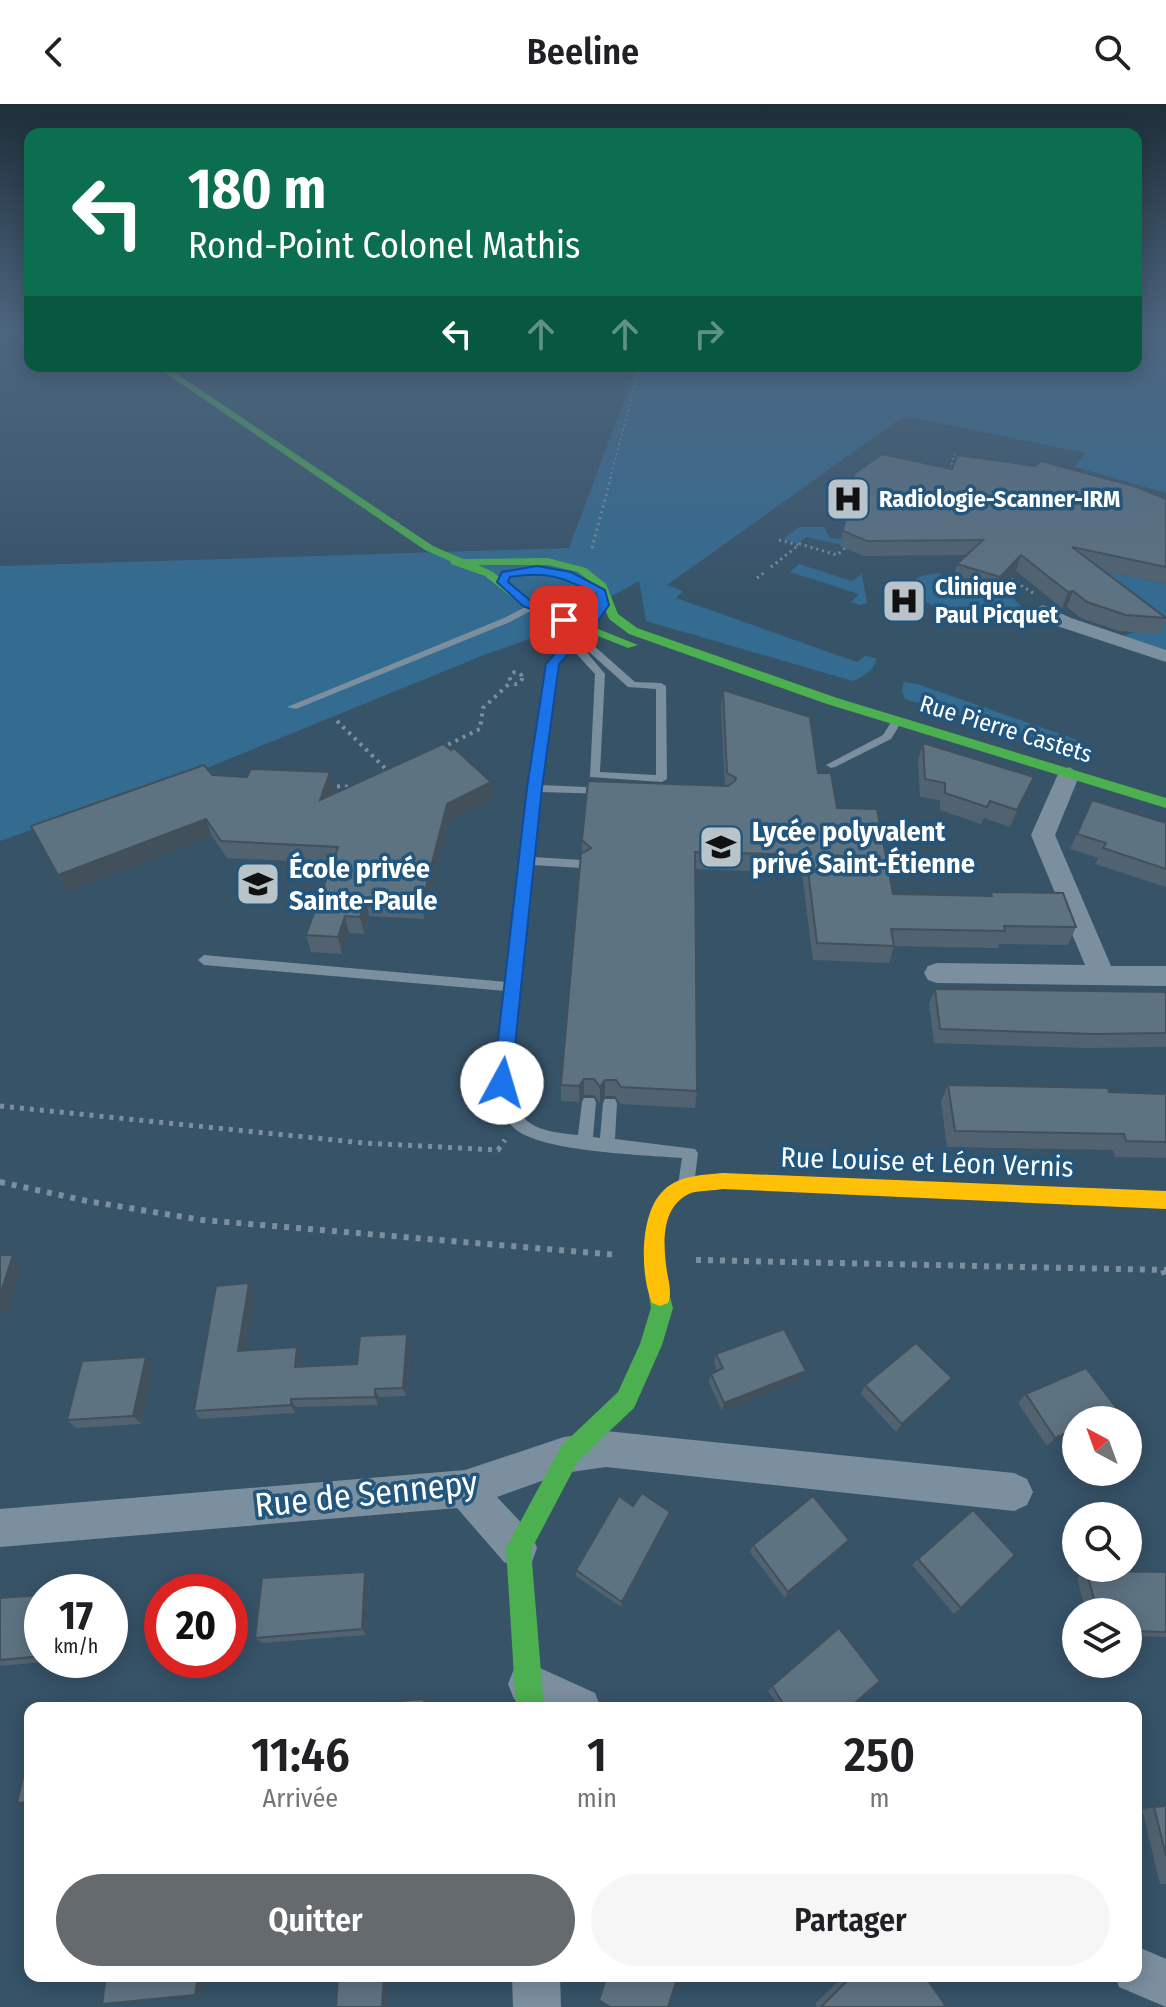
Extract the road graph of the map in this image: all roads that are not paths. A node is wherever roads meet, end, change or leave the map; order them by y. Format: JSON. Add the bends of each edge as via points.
{"nodes":[{"id":1,"x":240,"y":421,"type":"edge"},
{"id":2,"x":455,"y":562,"type":"junction"},
{"id":3,"x":502,"y":582,"type":"junction"},
{"id":4,"x":602,"y":599,"type":"junction"},
{"id":5,"x":533,"y":606,"type":"junction"},
{"id":6,"x":1043,"y":610,"type":"dead end"},
{"id":7,"x":578,"y":635,"type":"junction"},
{"id":8,"x":1166,"y":656,"type":"edge"},
{"id":9,"x":832,"y":701,"type":"junction"},
{"id":10,"x":292,"y":707,"type":"dead end"},
{"id":11,"x":897,"y":721,"type":"junction"},
{"id":12,"x":831,"y":765,"type":"dead end"},
{"id":13,"x":1069,"y":774,"type":"junction"},
{"id":14,"x":535,"y":788,"type":"junction"},
{"id":15,"x":614,"y":791,"type":"edge"},
{"id":16,"x":1166,"y":803,"type":"edge"},
{"id":17,"x":527,"y":861,"type":"junction"},
{"id":18,"x":582,"y":864,"type":"edge"},
{"id":19,"x":204,"y":960,"type":"dead end"},
{"id":20,"x":937,"y":973,"type":"dead end"},
{"id":21,"x":1102,"y":974,"type":"junction"},
{"id":22,"x":1166,"y":976,"type":"edge"},
{"id":23,"x":512,"y":987,"type":"junction"},
{"id":24,"x":589,"y":1102,"type":"edge"},
{"id":25,"x":610,"y":1103,"type":"edge"},
{"id":26,"x":585,"y":1143,"type":"junction"},
{"id":27,"x":607,"y":1146,"type":"junction"},
{"id":28,"x":686,"y":1186,"type":"junction"},
{"id":29,"x":1166,"y":1200,"type":"edge"},
{"id":30,"x":570,"y":1453,"type":"junction"},
{"id":31,"x":465,"y":1489,"type":"junction"},
{"id":32,"x":1014,"y":1492,"type":"dead end"},
{"id":33,"x":0,"y":1528,"type":"edge"},
{"id":34,"x":518,"y":1548,"type":"junction"},
{"id":35,"x":530,"y":1696,"type":"edge"},
{"id":36,"x":555,"y":1702,"type":"edge"},
{"id":37,"x":1142,"y":1973,"type":"edge"},
{"id":38,"x":536,"y":1982,"type":"edge"},
{"id":39,"x":1166,"y":1984,"type":"edge"},
{"id":40,"x":537,"y":2007,"type":"edge"}],
"edges":[{"from":1,"to":2,"type":"street","name":"Rue Pierre Castets"},
{"from":2,"to":3,"type":"street","name":"Rue Pierre Castets"},
{"from":2,"to":4,"type":"street","via":[[564,565],[598,580]]},
{"from":3,"to":4,"type":"street","via":[[513,571],[554,571],[581,580]]},
{"from":3,"to":5,"type":"street","name":"Rue Pierre Castets"},
{"from":4,"to":7,"type":"street"},
{"from":4,"to":9,"type":"street","name":"Rue Pierre Castets","via":[[615,622]]},
{"from":5,"to":7,"type":"street","name":"Rue Pierre Castets"},
{"from":5,"to":10,"type":"lane"},
{"from":6,"to":8,"type":"street"},
{"from":7,"to":7,"type":"lane","via":[[600,674],[594,775],[662,779],[661,686],[632,685]]},
{"from":7,"to":9,"type":"street","name":"Rue Pierre Castets","via":[[747,684]]},
{"from":7,"to":14,"type":"lane","via":[[553,664]]},
{"from":9,"to":11,"type":"street","name":"Rue Pierre Castets"},
{"from":11,"to":12,"type":"lane","via":[[887,737]]},
{"from":11,"to":13,"type":"street","name":"Rue Pierre Castets"},
{"from":13,"to":16,"type":"street","name":"Rue Pierre Castets"},
{"from":13,"to":21,"type":"street","via":[[1043,835]]},
{"from":14,"to":15,"type":"lane"},
{"from":14,"to":17,"type":"lane"},
{"from":17,"to":18,"type":"lane"},
{"from":17,"to":23,"type":"lane"},
{"from":19,"to":23,"type":"lane"},
{"from":20,"to":21,"type":"street"},
{"from":21,"to":22,"type":"street"},
{"from":23,"to":26,"type":"lane","via":[[502,1083],[505,1101],[517,1123],[533,1133]]},
{"from":24,"to":26,"type":"lane"},
{"from":25,"to":27,"type":"lane"},
{"from":26,"to":27,"type":"lane"},
{"from":27,"to":28,"type":"lane","via":[[690,1153]]},
{"from":28,"to":29,"type":"street","name":"Rue Louise et Léon Vernis","via":[[723,1181]]},
{"from":28,"to":30,"type":"street","via":[[667,1198],[658,1215],[655,1259],[662,1308],[651,1345],[626,1400]]},
{"from":30,"to":31,"type":"street","name":"Rue de Sennepy"},
{"from":30,"to":32,"type":"street","name":"Rue de Sennepy","via":[[660,1453]]},
{"from":30,"to":34,"type":"street"},
{"from":31,"to":33,"type":"street","name":"Rue de Sennepy"},
{"from":31,"to":34,"type":"street"},
{"from":34,"to":35,"type":"street"},
{"from":35,"to":36,"type":"street"},
{"from":37,"to":39,"type":"street"},
{"from":38,"to":40,"type":"street"}]}
